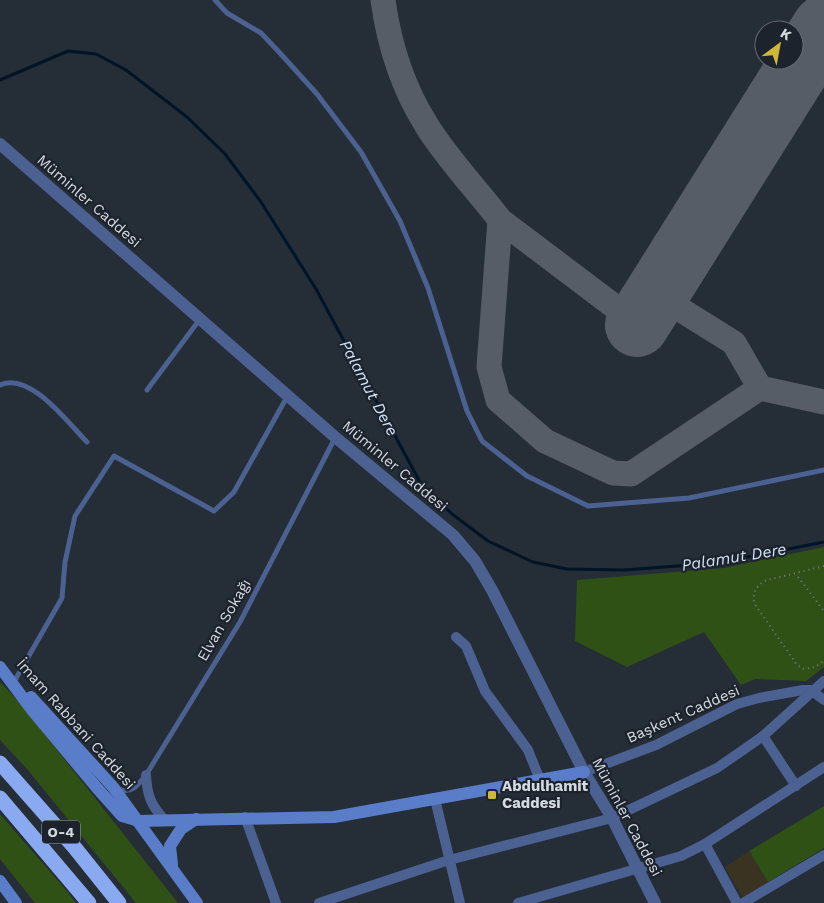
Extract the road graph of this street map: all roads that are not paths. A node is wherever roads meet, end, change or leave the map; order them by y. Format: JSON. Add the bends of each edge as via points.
{"nodes":[{"id":1,"x":215,"y":0,"type":"edge"},
{"id":2,"x":0,"y":144,"type":"edge"},
{"id":3,"x":200,"y":319,"type":"junction"},
{"id":4,"x":0,"y":386,"type":"edge"},
{"id":5,"x":147,"y":390,"type":"dead end"},
{"id":6,"x":288,"y":395,"type":"junction"},
{"id":7,"x":335,"y":437,"type":"junction"},
{"id":8,"x":87,"y":442,"type":"dead end"},
{"id":9,"x":824,"y":470,"type":"edge"},
{"id":10,"x":456,"y":637,"type":"dead end"},
{"id":11,"x":0,"y":666,"type":"edge"},
{"id":12,"x":15,"y":680,"type":"junction"},
{"id":13,"x":824,"y":681,"type":"edge"},
{"id":14,"x":811,"y":690,"type":"junction"},
{"id":15,"x":824,"y":700,"type":"edge"},
{"id":16,"x":763,"y":736,"type":"junction"},
{"id":17,"x":0,"y":763,"type":"edge"},
{"id":18,"x":824,"y":767,"type":"edge"},
{"id":19,"x":584,"y":772,"type":"junction"},
{"id":20,"x":146,"y":775,"type":"junction"},
{"id":21,"x":540,"y":780,"type":"junction"},
{"id":22,"x":796,"y":786,"type":"junction"},
{"id":23,"x":113,"y":787,"type":"junction"},
{"id":24,"x":0,"y":798,"type":"edge"},
{"id":25,"x":435,"y":799,"type":"junction"},
{"id":26,"x":245,"y":817,"type":"junction"},
{"id":27,"x":612,"y":818,"type":"junction"},
{"id":28,"x":196,"y":819,"type":"junction"},
{"id":29,"x":166,"y":820,"type":"junction"},
{"id":30,"x":139,"y":821,"type":"junction"},
{"id":31,"x":705,"y":844,"type":"junction"},
{"id":32,"x":824,"y":855,"type":"edge"},
{"id":33,"x":448,"y":860,"type":"junction"},
{"id":34,"x":174,"y":870,"type":"junction"},
{"id":35,"x":638,"y":870,"type":"junction"},
{"id":36,"x":2,"y":890,"type":"edge"},
{"id":37,"x":538,"y":901,"type":"edge"},
{"id":38,"x":16,"y":903,"type":"edge"},
{"id":39,"x":89,"y":903,"type":"edge"},
{"id":40,"x":119,"y":903,"type":"edge"},
{"id":41,"x":196,"y":903,"type":"edge"},
{"id":42,"x":276,"y":903,"type":"edge"},
{"id":43,"x":319,"y":903,"type":"edge"},
{"id":44,"x":460,"y":903,"type":"edge"},
{"id":45,"x":518,"y":903,"type":"edge"},
{"id":46,"x":655,"y":903,"type":"edge"},
{"id":47,"x":737,"y":903,"type":"edge"},
{"id":48,"x":743,"y":903,"type":"edge"}],
"edges":[{"from":1,"to":9,"type":"lane","via":[[227,13],[261,33],[317,94],[361,152],[400,221],[428,288],[467,411],[482,441],[512,465],[527,476],[588,506],[689,498]]},
{"from":2,"to":3,"type":"street","name":"Müminler Caddesi"},
{"from":3,"to":5,"type":"lane"},
{"from":3,"to":6,"type":"street","name":"Müminler Caddesi"},
{"from":4,"to":8,"type":"lane","via":[[8,381],[25,385],[49,403]]},
{"from":6,"to":7,"type":"street","name":"Müminler Caddesi"},
{"from":6,"to":12,"type":"lane","via":[[234,492],[214,511],[114,456],[75,516],[65,562],[62,598]]},
{"from":7,"to":19,"type":"street","name":"Müminler Caddesi","via":[[453,535],[475,561]]},
{"from":7,"to":20,"type":"lane","name":"Elvan Sokağı","via":[[240,622]]},
{"from":10,"to":21,"type":"street","via":[[466,646],[485,692],[528,750]]},
{"from":11,"to":12,"type":"main road","name":"İmam Rabbani Caddesi"},
{"from":11,"to":30,"type":"main road","via":[[32,710],[122,816]]},
{"from":12,"to":23,"type":"main road","name":"İmam Rabbani Caddesi"},
{"from":13,"to":14,"type":"street"},
{"from":14,"to":15,"type":"street"},
{"from":14,"to":16,"type":"street"},
{"from":14,"to":19,"type":"street","name":"Başkent Caddesi","via":[[747,700],[663,742]]},
{"from":16,"to":22,"type":"street"},
{"from":16,"to":27,"type":"street","via":[[717,768]]},
{"from":17,"to":40,"type":"highway","number":"O-4"},
{"from":18,"to":22,"type":"street"},
{"from":19,"to":21,"type":"main road"},
{"from":19,"to":27,"type":"street","name":"Müminler Caddesi"},
{"from":20,"to":23,"type":"lane","name":"Elvan Sokağı","via":[[134,789],[125,791]]},
{"from":20,"to":29,"type":"street","via":[[147,794],[154,809]]},
{"from":21,"to":25,"type":"main road"},
{"from":22,"to":31,"type":"street"},
{"from":23,"to":30,"type":"main road","name":"İmam Rabbani Caddesi"},
{"from":24,"to":39,"type":"highway","number":"O-4"},
{"from":25,"to":26,"type":"main road","via":[[334,817]]},
{"from":25,"to":33,"type":"street"},
{"from":26,"to":28,"type":"main road"},
{"from":26,"to":42,"type":"street"},
{"from":27,"to":33,"type":"street"},
{"from":27,"to":35,"type":"street","name":"Müminler Caddesi"},
{"from":28,"to":29,"type":"main road"},
{"from":28,"to":34,"type":"main road","via":[[181,829],[170,846]]},
{"from":29,"to":30,"type":"main road"},
{"from":30,"to":34,"type":"main road","name":"İmam Rabbani Caddesi"},
{"from":31,"to":35,"type":"street","via":[[681,856]]},
{"from":31,"to":47,"type":"street"},
{"from":32,"to":48,"type":"street"},
{"from":33,"to":43,"type":"street"},
{"from":33,"to":44,"type":"street"},
{"from":34,"to":41,"type":"main road","name":"İmam Rabbani Caddesi"},
{"from":35,"to":37,"type":"street"},
{"from":35,"to":46,"type":"street","name":"Müminler Caddesi"},
{"from":36,"to":38,"type":"main road"},
{"from":37,"to":45,"type":"street"}]}
